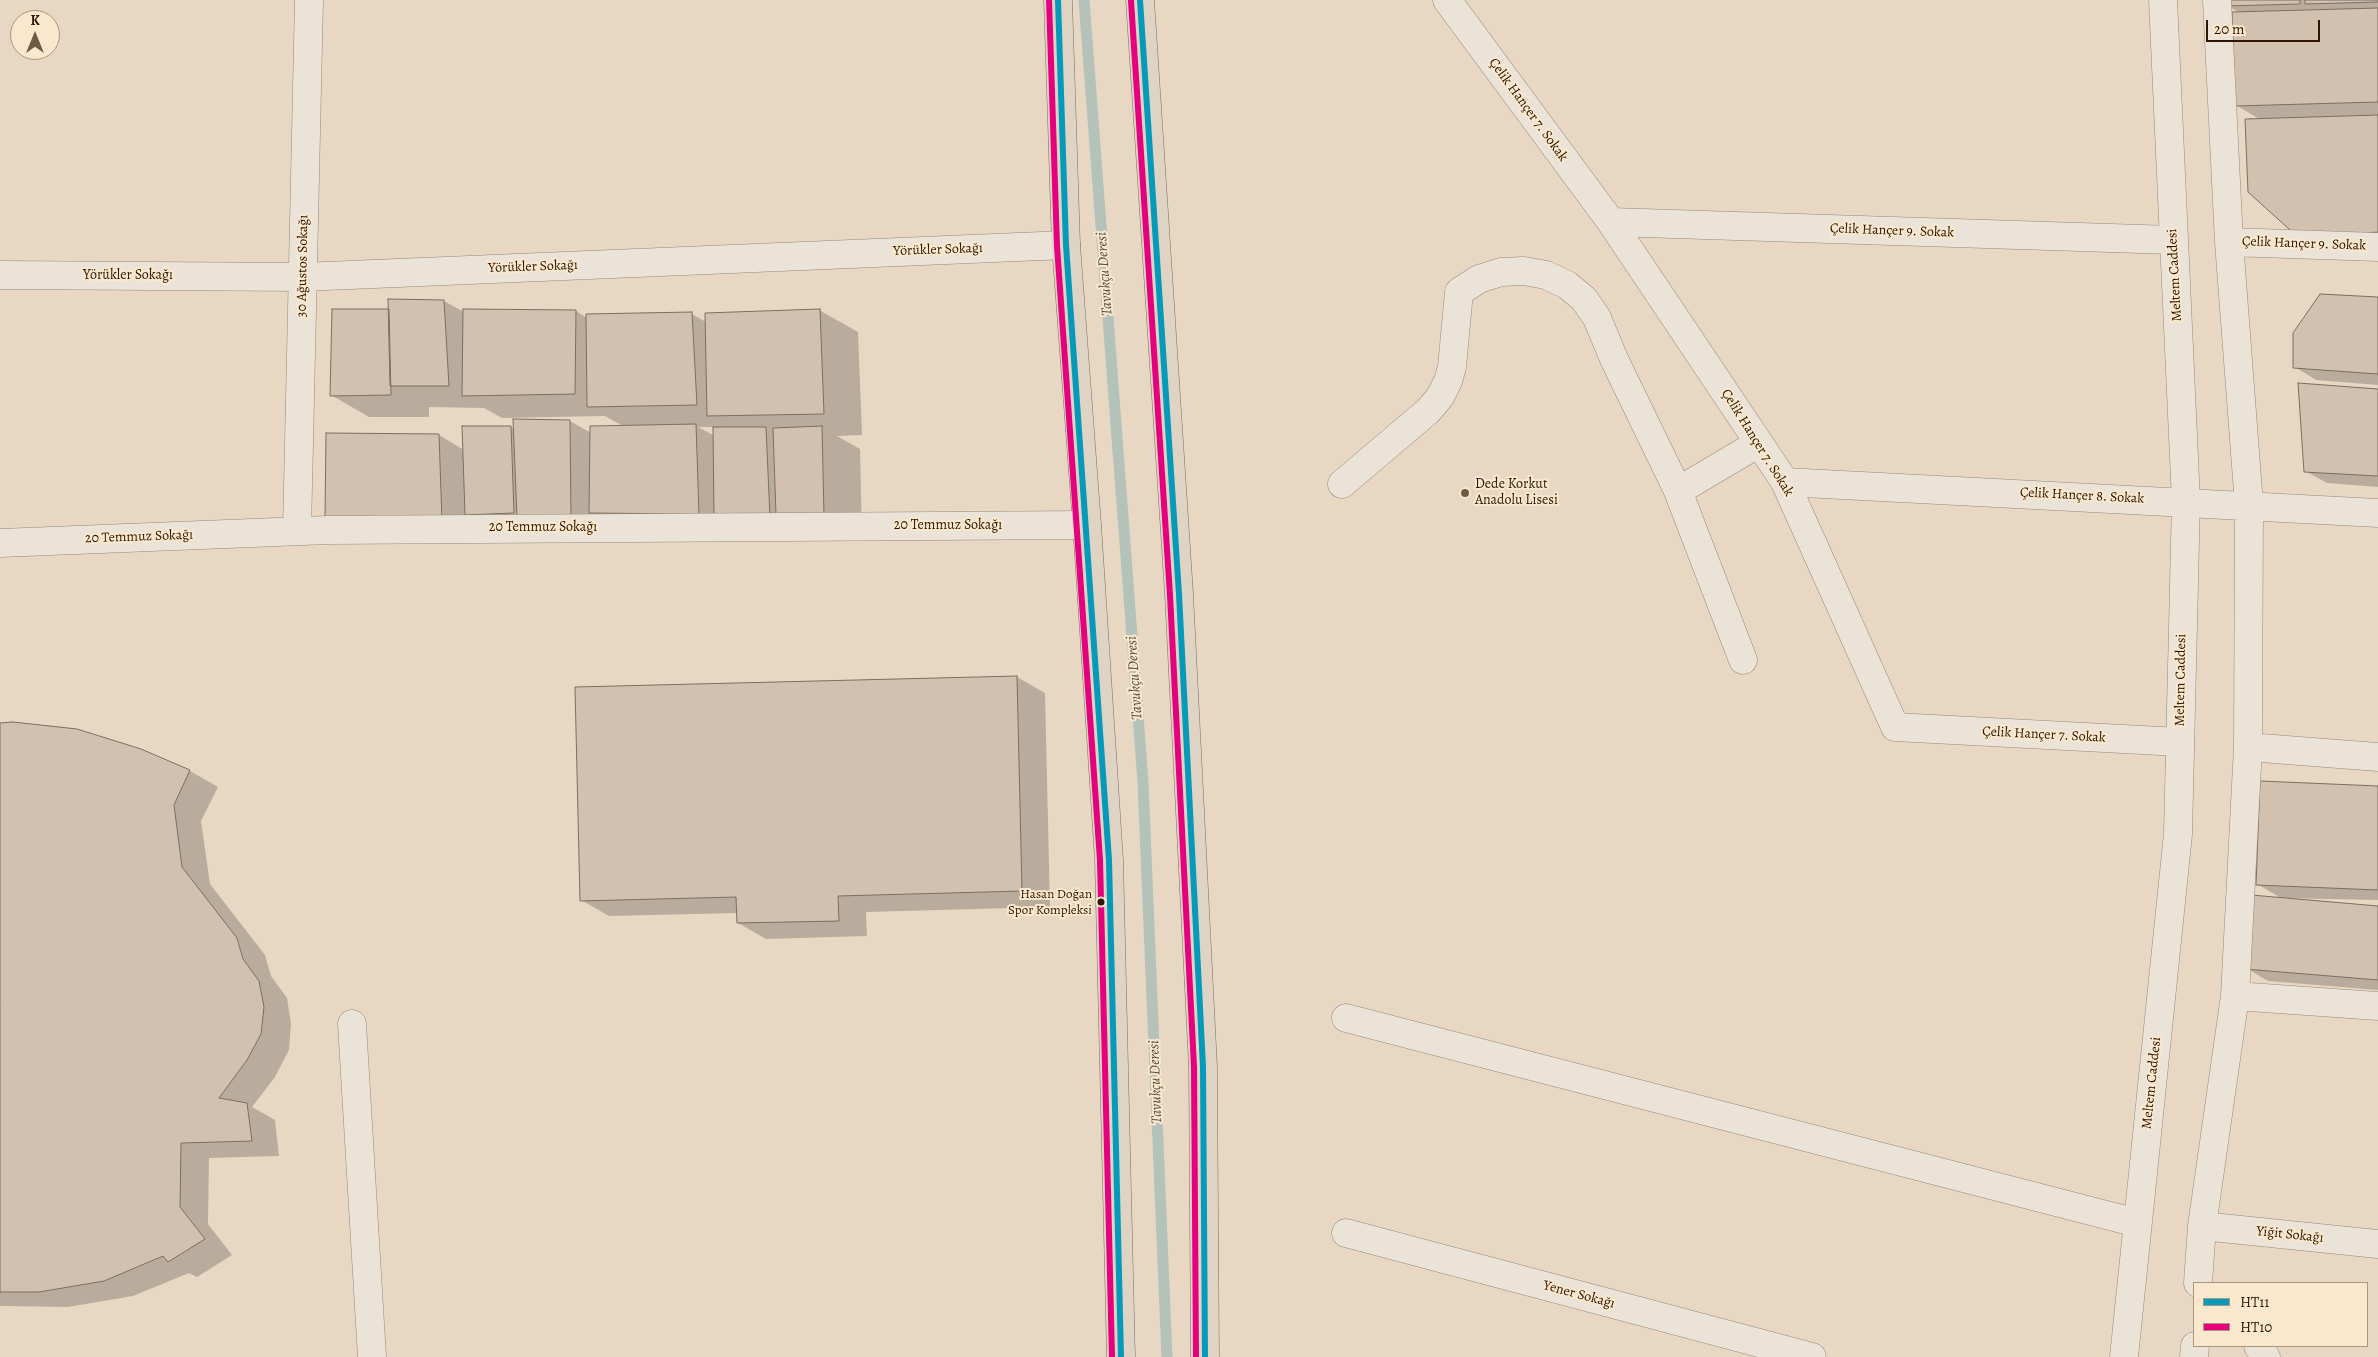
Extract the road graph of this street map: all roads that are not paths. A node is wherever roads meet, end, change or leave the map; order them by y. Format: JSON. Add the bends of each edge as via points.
{"nodes":[{"id":1,"x":308,"y":0,"type":"edge"},
{"id":2,"x":1058,"y":0,"type":"edge"},
{"id":3,"x":1140,"y":0,"type":"edge"},
{"id":4,"x":1447,"y":0,"type":"edge"},
{"id":5,"x":2163,"y":0,"type":"edge"},
{"id":6,"x":2217,"y":0,"type":"edge"},
{"id":7,"x":1611,"y":222,"type":"junction"},
{"id":8,"x":2173,"y":240,"type":"junction"},
{"id":9,"x":2229,"y":242,"type":"junction"},
{"id":10,"x":1066,"y":245,"type":"junction"},
{"id":11,"x":2378,"y":246,"type":"edge"},
{"id":12,"x":0,"y":276,"type":"edge"},
{"id":13,"x":302,"y":277,"type":"junction"},
{"id":14,"x":1759,"y":443,"type":"junction"},
{"id":15,"x":1785,"y":482,"type":"junction"},
{"id":16,"x":1342,"y":484,"type":"dead end"},
{"id":17,"x":1678,"y":491,"type":"junction"},
{"id":18,"x":2186,"y":501,"type":"junction"},
{"id":19,"x":2249,"y":505,"type":"junction"},
{"id":20,"x":2378,"y":513,"type":"edge"},
{"id":21,"x":1087,"y":525,"type":"junction"},
{"id":22,"x":297,"y":531,"type":"junction"},
{"id":23,"x":0,"y":543,"type":"edge"},
{"id":24,"x":1743,"y":660,"type":"dead end"},
{"id":25,"x":2180,"y":742,"type":"junction"},
{"id":26,"x":2248,"y":747,"type":"junction"},
{"id":27,"x":2378,"y":757,"type":"edge"},
{"id":28,"x":2235,"y":996,"type":"junction"},
{"id":29,"x":2378,"y":1006,"type":"edge"},
{"id":30,"x":1346,"y":1018,"type":"dead end"},
{"id":31,"x":352,"y":1024,"type":"dead end"},
{"id":32,"x":2137,"y":1223,"type":"junction"},
{"id":33,"x":2202,"y":1226,"type":"junction"},
{"id":34,"x":1346,"y":1233,"type":"dead end"},
{"id":35,"x":2378,"y":1244,"type":"edge"},
{"id":36,"x":2204,"y":1277,"type":"edge"},
{"id":37,"x":372,"y":1357,"type":"edge"},
{"id":38,"x":1121,"y":1357,"type":"edge"},
{"id":39,"x":1206,"y":1357,"type":"edge"},
{"id":40,"x":1812,"y":1357,"type":"edge"},
{"id":41,"x":2124,"y":1357,"type":"edge"}],
"edges":[{"from":1,"to":13,"type":"street","name":"30 Ağustos Sokağı"},
{"from":2,"to":10,"type":"main road"},
{"from":3,"to":39,"type":"main road","via":[[1179,594],[1203,1067]]},
{"from":4,"to":7,"type":"street","name":"Çelik Hançer 7. Sokak"},
{"from":5,"to":8,"type":"street","name":"Meltem Caddesi"},
{"from":6,"to":9,"type":"street"},
{"from":7,"to":8,"type":"street","name":"Çelik Hançer 9. Sokak"},
{"from":7,"to":14,"type":"street","name":"Çelik Hançer 7. Sokak"},
{"from":8,"to":18,"type":"street","name":"Meltem Caddesi"},
{"from":9,"to":11,"type":"street","name":"Çelik Hançer 9. Sokak"},
{"from":9,"to":19,"type":"street"},
{"from":10,"to":13,"type":"street","name":"Yörükler Sokağı"},
{"from":10,"to":21,"type":"main road"},
{"from":12,"to":13,"type":"street","name":"Yörükler Sokağı"},
{"from":13,"to":22,"type":"street","name":"30 Ağustos Sokağı"},
{"from":14,"to":15,"type":"street","name":"Çelik Hançer 7. Sokak"},
{"from":14,"to":17,"type":"street"},
{"from":15,"to":18,"type":"street","name":"Çelik Hançer 8. Sokak"},
{"from":15,"to":25,"type":"street","name":"Çelik Hançer 7. Sokak","via":[[1895,727]]},
{"from":16,"to":17,"type":"street","via":[[1428,411],[1440,397],[1452,367],[1459,292],[1501,272],[1524,271],[1546,275],[1584,299],[1597,318]]},
{"from":17,"to":24,"type":"street"},
{"from":18,"to":19,"type":"street","name":"Çelik Hançer 8. Sokak"},
{"from":18,"to":25,"type":"street","name":"Meltem Caddesi"},
{"from":19,"to":20,"type":"street","name":"Çelik Hançer 8. Sokak"},
{"from":19,"to":26,"type":"street"},
{"from":21,"to":22,"type":"street","name":"20 Temmuz Sokağı"},
{"from":21,"to":38,"type":"main road","via":[[1109,860]]},
{"from":22,"to":23,"type":"street","name":"20 Temmuz Sokağı"},
{"from":25,"to":32,"type":"street","name":"Meltem Caddesi","via":[[2178,834]]},
{"from":26,"to":27,"type":"street"},
{"from":26,"to":28,"type":"street"},
{"from":28,"to":29,"type":"street"},
{"from":28,"to":33,"type":"street"},
{"from":30,"to":32,"type":"street"},
{"from":31,"to":37,"type":"street"},
{"from":32,"to":41,"type":"street","name":"Meltem Caddesi"},
{"from":33,"to":35,"type":"street","name":"Yiğit Sokağı"},
{"from":33,"to":36,"type":"street"},
{"from":34,"to":40,"type":"street","name":"Yener Sokağı"}]}
